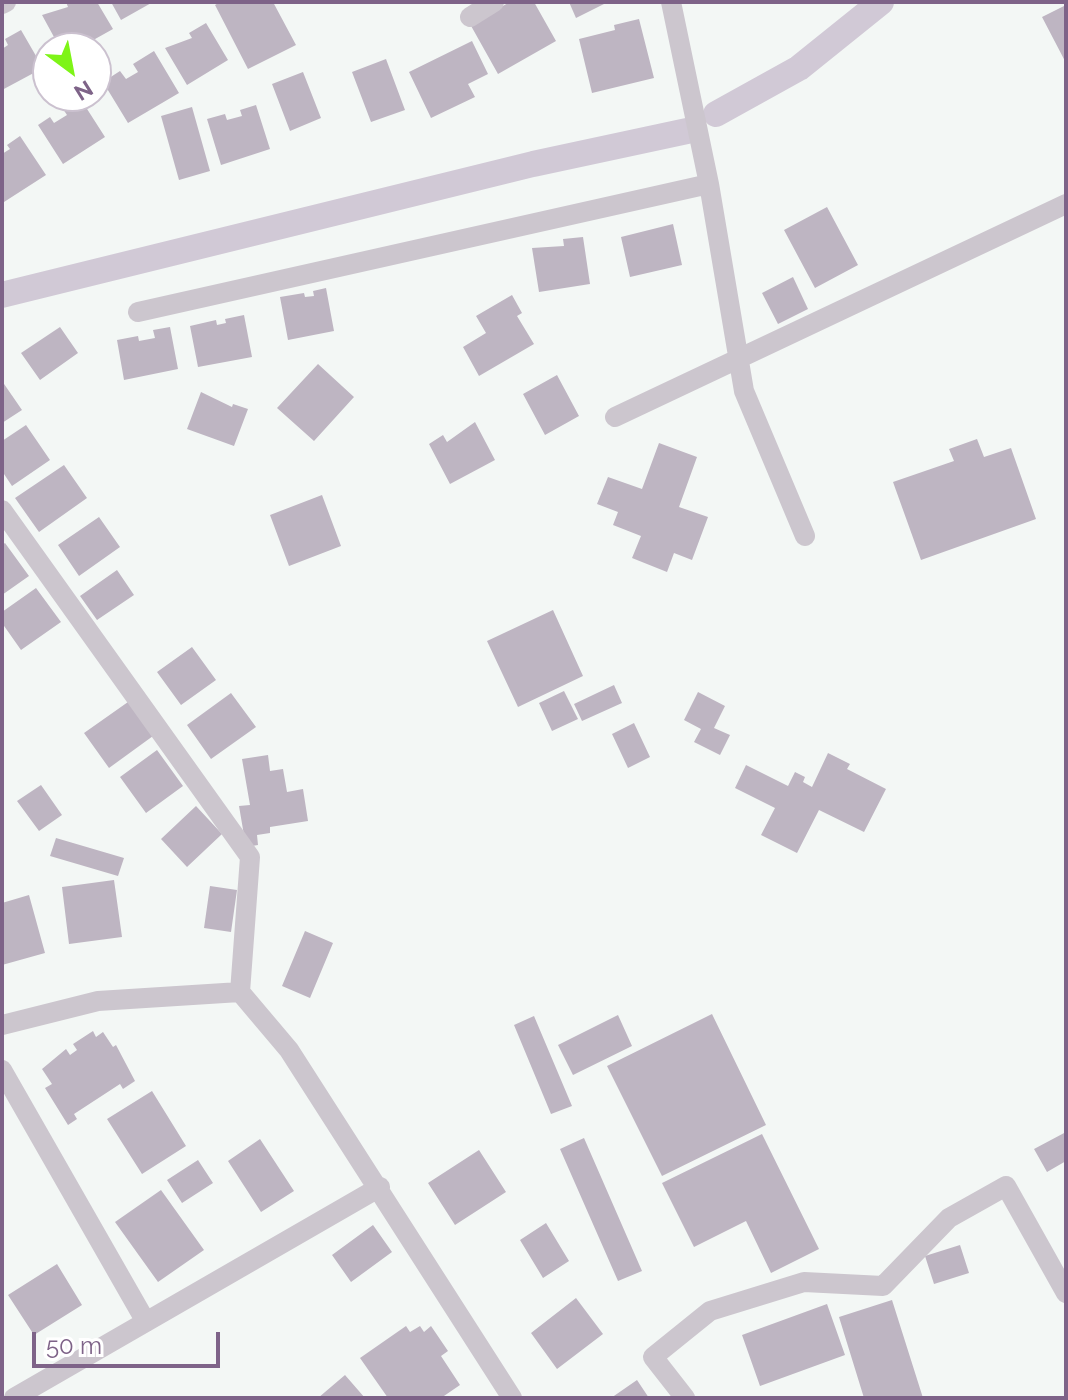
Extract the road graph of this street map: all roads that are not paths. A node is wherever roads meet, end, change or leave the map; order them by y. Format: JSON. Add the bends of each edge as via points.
{"nodes":[{"id":1,"x":494,"y":2,"type":"edge"},
{"id":2,"x":671,"y":2,"type":"edge"},
{"id":3,"x":470,"y":17,"type":"dead end"},
{"id":4,"x":709,"y":184,"type":"junction"},
{"id":5,"x":1066,"y":204,"type":"edge"},
{"id":6,"x":138,"y":312,"type":"dead end"},
{"id":7,"x":738,"y":358,"type":"junction"},
{"id":8,"x":615,"y":417,"type":"dead end"},
{"id":9,"x":2,"y":510,"type":"edge"},
{"id":10,"x":805,"y":536,"type":"dead end"},
{"id":11,"x":240,"y":992,"type":"junction"},
{"id":12,"x":2,"y":1025,"type":"edge"},
{"id":13,"x":2,"y":1070,"type":"edge"},
{"id":14,"x":380,"y":1187,"type":"junction"},
{"id":15,"x":1066,"y":1293,"type":"edge"},
{"id":16,"x":146,"y":1322,"type":"junction"},
{"id":17,"x":14,"y":1398,"type":"edge"},
{"id":18,"x":512,"y":1398,"type":"edge"},
{"id":19,"x":685,"y":1398,"type":"edge"}],
"edges":[{"from":1,"to":3,"type":"street"},
{"from":2,"to":4,"type":"street"},
{"from":4,"to":6,"type":"street"},
{"from":4,"to":7,"type":"street"},
{"from":5,"to":7,"type":"street"},
{"from":7,"to":8,"type":"street"},
{"from":7,"to":10,"type":"street","via":[[744,391]]},
{"from":9,"to":11,"type":"street","via":[[250,857]]},
{"from":11,"to":12,"type":"street","via":[[98,1001]]},
{"from":11,"to":14,"type":"street","via":[[289,1050]]},
{"from":13,"to":16,"type":"street"},
{"from":14,"to":16,"type":"street"},
{"from":14,"to":18,"type":"street"},
{"from":15,"to":19,"type":"street","via":[[1006,1186],[949,1218],[883,1286],[804,1282],[710,1311],[653,1357]]},
{"from":16,"to":17,"type":"street"}]}
